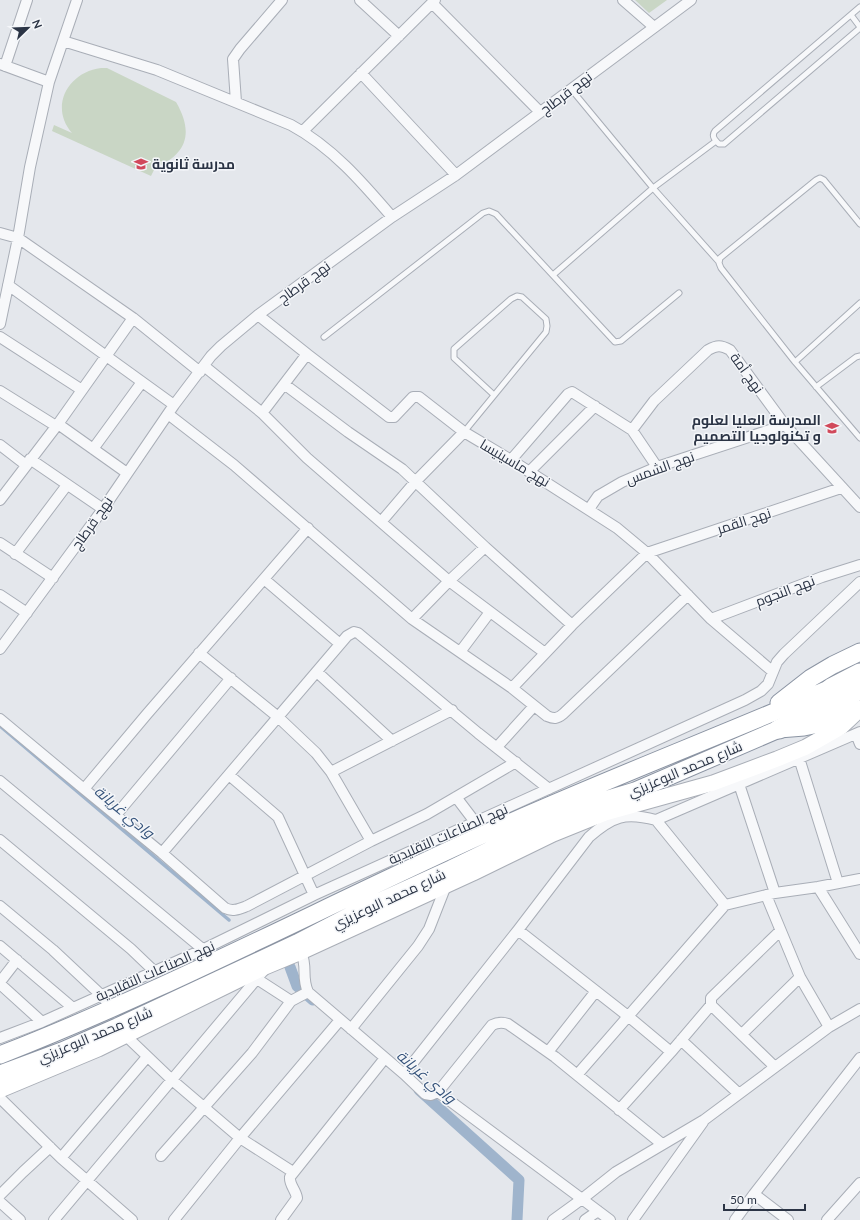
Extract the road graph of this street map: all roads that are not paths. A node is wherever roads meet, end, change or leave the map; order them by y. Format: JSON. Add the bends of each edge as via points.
{"nodes":[{"id":1,"x":27,"y":0,"type":"edge"},
{"id":2,"x":77,"y":0,"type":"edge"},
{"id":3,"x":282,"y":0,"type":"edge"},
{"id":4,"x":360,"y":0,"type":"edge"},
{"id":5,"x":623,"y":0,"type":"edge"},
{"id":6,"x":692,"y":0,"type":"edge"},
{"id":7,"x":433,"y":2,"type":"edge"},
{"id":8,"x":860,"y":7,"type":"edge"},
{"id":9,"x":851,"y":15,"type":"junction"},
{"id":10,"x":654,"y":28,"type":"junction"},
{"id":11,"x":860,"y":28,"type":"edge"},
{"id":12,"x":399,"y":36,"type":"junction"},
{"id":13,"x":63,"y":40,"type":"junction"},
{"id":14,"x":2,"y":65,"type":"edge"},
{"id":15,"x":361,"y":73,"type":"junction"},
{"id":16,"x":49,"y":82,"type":"junction"},
{"id":17,"x":571,"y":89,"type":"junction"},
{"id":18,"x":236,"y":102,"type":"junction"},
{"id":19,"x":540,"y":112,"type":"junction"},
{"id":20,"x":303,"y":131,"type":"junction"},
{"id":21,"x":716,"y":141,"type":"junction"},
{"id":22,"x":456,"y":174,"type":"junction"},
{"id":23,"x":653,"y":188,"type":"junction"},
{"id":24,"x":392,"y":217,"type":"junction"},
{"id":25,"x":860,"y":224,"type":"edge"},
{"id":26,"x":0,"y":233,"type":"edge"},
{"id":27,"x":18,"y":238,"type":"junction"},
{"id":28,"x":719,"y":262,"type":"junction"},
{"id":29,"x":552,"y":275,"type":"junction"},
{"id":30,"x":8,"y":285,"type":"junction"},
{"id":31,"x":679,"y":293,"type":"dead end"},
{"id":32,"x":860,"y":303,"type":"edge"},
{"id":33,"x":258,"y":315,"type":"junction"},
{"id":34,"x":133,"y":318,"type":"junction"},
{"id":35,"x":0,"y":324,"type":"edge"},
{"id":36,"x":0,"y":337,"type":"edge"},
{"id":37,"x":324,"y":337,"type":"dead end"},
{"id":38,"x":307,"y":354,"type":"junction"},
{"id":39,"x":860,"y":356,"type":"edge"},
{"id":40,"x":107,"y":357,"type":"junction"},
{"id":41,"x":795,"y":362,"type":"junction"},
{"id":42,"x":202,"y":369,"type":"junction"},
{"id":43,"x":142,"y":382,"type":"junction"},
{"id":44,"x":284,"y":384,"type":"junction"},
{"id":45,"x":816,"y":387,"type":"junction"},
{"id":46,"x":82,"y":390,"type":"junction"},
{"id":47,"x":0,"y":391,"type":"edge"},
{"id":48,"x":494,"y":395,"type":"junction"},
{"id":49,"x":174,"y":405,"type":"junction"},
{"id":50,"x":595,"y":406,"type":"junction"},
{"id":51,"x":262,"y":413,"type":"junction"},
{"id":52,"x":168,"y":414,"type":"junction"},
{"id":53,"x":57,"y":425,"type":"junction"},
{"id":54,"x":785,"y":425,"type":"junction"},
{"id":55,"x":632,"y":430,"type":"junction"},
{"id":56,"x":464,"y":432,"type":"junction"},
{"id":57,"x":860,"y":438,"type":"edge"},
{"id":58,"x":0,"y":444,"type":"edge"},
{"id":59,"x":93,"y":449,"type":"junction"},
{"id":60,"x":511,"y":460,"type":"junction"},
{"id":61,"x":28,"y":462,"type":"junction"},
{"id":62,"x":657,"y":467,"type":"junction"},
{"id":63,"x":530,"y":472,"type":"junction"},
{"id":64,"x":127,"y":473,"type":"junction"},
{"id":65,"x":416,"y":481,"type":"junction"},
{"id":66,"x":67,"y":485,"type":"junction"},
{"id":67,"x":841,"y":488,"type":"junction"},
{"id":68,"x":0,"y":500,"type":"edge"},
{"id":69,"x":860,"y":507,"type":"edge"},
{"id":70,"x":589,"y":508,"type":"junction"},
{"id":71,"x":103,"y":509,"type":"junction"},
{"id":72,"x":380,"y":522,"type":"junction"},
{"id":73,"x":308,"y":528,"type":"junction"},
{"id":74,"x":0,"y":543,"type":"edge"},
{"id":75,"x":485,"y":547,"type":"junction"},
{"id":76,"x":647,"y":553,"type":"junction"},
{"id":77,"x":16,"y":554,"type":"junction"},
{"id":78,"x":860,"y":565,"type":"edge"},
{"id":79,"x":53,"y":578,"type":"junction"},
{"id":80,"x":264,"y":580,"type":"junction"},
{"id":81,"x":449,"y":581,"type":"junction"},
{"id":82,"x":860,"y":582,"type":"edge"},
{"id":83,"x":0,"y":595,"type":"edge"},
{"id":84,"x":688,"y":595,"type":"junction"},
{"id":85,"x":490,"y":612,"type":"junction"},
{"id":86,"x":27,"y":613,"type":"junction"},
{"id":87,"x":412,"y":618,"type":"junction"},
{"id":88,"x":711,"y":619,"type":"junction"},
{"id":89,"x":572,"y":625,"type":"junction"},
{"id":90,"x":340,"y":644,"type":"junction"},
{"id":91,"x":0,"y":649,"type":"edge"},
{"id":92,"x":460,"y":652,"type":"junction"},
{"id":93,"x":860,"y":652,"type":"edge"},
{"id":94,"x":545,"y":653,"type":"junction"},
{"id":95,"x":199,"y":654,"type":"junction"},
{"id":96,"x":772,"y":671,"type":"junction"},
{"id":97,"x":316,"y":672,"type":"junction"},
{"id":98,"x":860,"y":673,"type":"edge"},
{"id":99,"x":231,"y":678,"type":"junction"},
{"id":100,"x":512,"y":688,"type":"junction"},
{"id":101,"x":831,"y":688,"type":"joint"},
{"id":102,"x":860,"y":690,"type":"edge"},
{"id":103,"x":534,"y":706,"type":"junction"},
{"id":104,"x":860,"y":709,"type":"edge"},
{"id":105,"x":452,"y":710,"type":"junction"},
{"id":106,"x":278,"y":717,"type":"junction"},
{"id":107,"x":0,"y":719,"type":"edge"},
{"id":108,"x":756,"y":720,"type":"junction"},
{"id":109,"x":779,"y":729,"type":"junction"},
{"id":110,"x":858,"y":733,"type":"edge"},
{"id":111,"x":392,"y":741,"type":"junction"},
{"id":112,"x":860,"y":744,"type":"edge"},
{"id":113,"x":497,"y":747,"type":"junction"},
{"id":114,"x":799,"y":758,"type":"junction"},
{"id":115,"x":516,"y":762,"type":"junction"},
{"id":116,"x":331,"y":772,"type":"junction"},
{"id":117,"x":229,"y":775,"type":"junction"},
{"id":118,"x":0,"y":780,"type":"edge"},
{"id":119,"x":739,"y":784,"type":"junction"},
{"id":120,"x":84,"y":789,"type":"junction"},
{"id":121,"x":549,"y":789,"type":"junction"},
{"id":122,"x":456,"y":797,"type":"junction"},
{"id":123,"x":116,"y":815,"type":"junction"},
{"id":124,"x":656,"y":820,"type":"junction"},
{"id":125,"x":475,"y":822,"type":"junction"},
{"id":126,"x":0,"y":840,"type":"edge"},
{"id":127,"x":371,"y":841,"type":"junction"},
{"id":128,"x":162,"y":853,"type":"junction"},
{"id":129,"x":304,"y":876,"type":"junction"},
{"id":130,"x":449,"y":877,"type":"junction"},
{"id":131,"x":860,"y":879,"type":"edge"},
{"id":132,"x":838,"y":883,"type":"junction"},
{"id":133,"x":818,"y":887,"type":"junction"},
{"id":134,"x":770,"y":894,"type":"junction"},
{"id":135,"x":314,"y":895,"type":"junction"},
{"id":136,"x":725,"y":904,"type":"junction"},
{"id":137,"x":0,"y":906,"type":"edge"},
{"id":138,"x":518,"y":930,"type":"junction"},
{"id":139,"x":780,"y":931,"type":"junction"},
{"id":140,"x":0,"y":946,"type":"edge"},
{"id":141,"x":204,"y":949,"type":"junction"},
{"id":142,"x":301,"y":952,"type":"junction"},
{"id":143,"x":860,"y":954,"type":"edge"},
{"id":144,"x":17,"y":960,"type":"junction"},
{"id":145,"x":217,"y":961,"type":"junction"},
{"id":146,"x":261,"y":968,"type":"junction"},
{"id":147,"x":154,"y":970,"type":"junction"},
{"id":148,"x":800,"y":977,"type":"junction"},
{"id":149,"x":0,"y":983,"type":"edge"},
{"id":150,"x":596,"y":991,"type":"junction"},
{"id":151,"x":308,"y":992,"type":"junction"},
{"id":152,"x":102,"y":995,"type":"junction"},
{"id":153,"x":291,"y":1001,"type":"junction"},
{"id":154,"x":711,"y":1005,"type":"junction"},
{"id":155,"x":73,"y":1008,"type":"junction"},
{"id":156,"x":112,"y":1008,"type":"junction"},
{"id":157,"x":860,"y":1009,"type":"edge"},
{"id":158,"x":629,"y":1017,"type":"junction"},
{"id":159,"x":340,"y":1020,"type":"junction"},
{"id":160,"x":42,"y":1022,"type":"junction"},
{"id":161,"x":829,"y":1027,"type":"junction"},
{"id":162,"x":351,"y":1029,"type":"junction"},
{"id":163,"x":742,"y":1034,"type":"junction"},
{"id":164,"x":125,"y":1035,"type":"junction"},
{"id":165,"x":0,"y":1038,"type":"edge"},
{"id":166,"x":681,"y":1040,"type":"junction"},
{"id":167,"x":548,"y":1052,"type":"junction"},
{"id":168,"x":671,"y":1052,"type":"junction"},
{"id":169,"x":0,"y":1055,"type":"edge"},
{"id":170,"x":147,"y":1057,"type":"junction"},
{"id":171,"x":385,"y":1058,"type":"junction"},
{"id":172,"x":860,"y":1058,"type":"edge"},
{"id":173,"x":775,"y":1067,"type":"junction"},
{"id":174,"x":0,"y":1074,"type":"edge"},
{"id":175,"x":404,"y":1074,"type":"junction"},
{"id":176,"x":577,"y":1075,"type":"junction"},
{"id":177,"x":172,"y":1080,"type":"junction"},
{"id":178,"x":0,"y":1090,"type":"edge"},
{"id":179,"x":438,"y":1092,"type":"junction"},
{"id":180,"x":738,"y":1093,"type":"junction"},
{"id":181,"x":0,"y":1098,"type":"edge"},
{"id":182,"x":204,"y":1108,"type":"junction"},
{"id":183,"x":619,"y":1110,"type":"junction"},
{"id":184,"x":704,"y":1120,"type":"junction"},
{"id":185,"x":240,"y":1138,"type":"junction"},
{"id":186,"x":662,"y":1144,"type":"junction"},
{"id":187,"x":50,"y":1147,"type":"junction"},
{"id":188,"x":161,"y":1156,"type":"dead end"},
{"id":189,"x":62,"y":1158,"type":"junction"},
{"id":190,"x":293,"y":1172,"type":"junction"},
{"id":191,"x":87,"y":1180,"type":"junction"},
{"id":192,"x":860,"y":1183,"type":"edge"},
{"id":193,"x":754,"y":1194,"type":"junction"},
{"id":194,"x":0,"y":1195,"type":"edge"},
{"id":195,"x":582,"y":1200,"type":"junction"},
{"id":196,"x":0,"y":1202,"type":"edge"},
{"id":197,"x":598,"y":1211,"type":"junction"},
{"id":198,"x":20,"y":1220,"type":"edge"},
{"id":199,"x":54,"y":1220,"type":"edge"},
{"id":200,"x":132,"y":1220,"type":"edge"},
{"id":201,"x":174,"y":1220,"type":"edge"},
{"id":202,"x":282,"y":1220,"type":"edge"},
{"id":203,"x":553,"y":1220,"type":"edge"},
{"id":204,"x":585,"y":1220,"type":"edge"},
{"id":205,"x":610,"y":1220,"type":"edge"},
{"id":206,"x":633,"y":1220,"type":"edge"},
{"id":207,"x":735,"y":1220,"type":"edge"},
{"id":208,"x":788,"y":1220,"type":"edge"},
{"id":209,"x":827,"y":1220,"type":"edge"}],
"edges":[{"from":1,"to":14,"type":"street"},
{"from":2,"to":13,"type":"street"},
{"from":3,"to":18,"type":"street","via":[[233,58]]},
{"from":4,"to":12,"type":"street"},
{"from":5,"to":10,"type":"street"},
{"from":6,"to":10,"type":"street","name":"نهج قرطاج"},
{"from":7,"to":12,"type":"street"},
{"from":7,"to":19,"type":"street"},
{"from":8,"to":9,"type":"lane"},
{"from":9,"to":11,"type":"lane"},
{"from":9,"to":21,"type":"lane","via":[[715,131],[713,135]]},
{"from":10,"to":17,"type":"street","name":"نهج قرطاج"},
{"from":11,"to":21,"type":"lane","via":[[724,144]]},
{"from":12,"to":15,"type":"street"},
{"from":13,"to":16,"type":"street"},
{"from":13,"to":18,"type":"street","via":[[157,70]]},
{"from":14,"to":16,"type":"street"},
{"from":15,"to":20,"type":"street"},
{"from":15,"to":22,"type":"street"},
{"from":16,"to":27,"type":"street","via":[[30,167]]},
{"from":17,"to":19,"type":"street","name":"نهج قرطاج"},
{"from":17,"to":23,"type":"lane"},
{"from":18,"to":20,"type":"street"},
{"from":19,"to":22,"type":"street","name":"نهج قرطاج"},
{"from":20,"to":24,"type":"street","via":[[354,173]]},
{"from":21,"to":23,"type":"lane"},
{"from":22,"to":24,"type":"street","name":"نهج قرطاج"},
{"from":23,"to":28,"type":"lane"},
{"from":23,"to":29,"type":"lane"},
{"from":24,"to":33,"type":"street","name":"نهج قرطاج"},
{"from":25,"to":28,"type":"lane","via":[[820,178],[720,258]]},
{"from":26,"to":27,"type":"street"},
{"from":27,"to":30,"type":"street"},
{"from":27,"to":34,"type":"street"},
{"from":28,"to":41,"type":"lane","via":[[721,268]]},
{"from":29,"to":31,"type":"lane","via":[[615,342],[621,340]]},
{"from":29,"to":37,"type":"lane","via":[[496,214],[489,211],[483,213]]},
{"from":30,"to":35,"type":"street"},
{"from":30,"to":40,"type":"street"},
{"from":32,"to":41,"type":"lane"},
{"from":33,"to":38,"type":"street","name":"نهج ماسينيسا"},
{"from":33,"to":42,"type":"street","name":"نهج قرطاج","via":[[211,356]]},
{"from":34,"to":40,"type":"street"},
{"from":34,"to":42,"type":"street"},
{"from":36,"to":46,"type":"street"},
{"from":38,"to":44,"type":"street"},
{"from":38,"to":56,"type":"street","name":"نهج ماسينيسا","via":[[389,417],[394,417],[413,397],[419,397]]},
{"from":39,"to":45,"type":"lane"},
{"from":40,"to":43,"type":"street"},
{"from":40,"to":46,"type":"street"},
{"from":41,"to":45,"type":"lane"},
{"from":42,"to":49,"type":"street","name":"نهج قرطاج"},
{"from":42,"to":51,"type":"street"},
{"from":43,"to":49,"type":"street"},
{"from":43,"to":59,"type":"street"},
{"from":44,"to":51,"type":"street"},
{"from":44,"to":65,"type":"street"},
{"from":45,"to":57,"type":"lane"},
{"from":46,"to":53,"type":"street"},
{"from":47,"to":53,"type":"street"},
{"from":48,"to":48,"type":"lane","via":[[454,358],[454,349],[511,299],[522,297],[546,319],[546,332]]},
{"from":48,"to":56,"type":"lane"},
{"from":49,"to":52,"type":"street","name":"نهج قرطاج"},
{"from":50,"to":55,"type":"street"},
{"from":50,"to":60,"type":"street","via":[[576,393],[568,394]]},
{"from":50,"to":63,"type":"street"},
{"from":51,"to":72,"type":"street","via":[[307,458]]},
{"from":52,"to":64,"type":"street","name":"نهج قرطاج"},
{"from":52,"to":73,"type":"street"},
{"from":53,"to":59,"type":"street"},
{"from":53,"to":61,"type":"street"},
{"from":54,"to":55,"type":"street","name":"نهج أمة","via":[[730,350],[715,346],[654,401]]},
{"from":54,"to":62,"type":"street","name":"نهج الشمس"},
{"from":54,"to":67,"type":"street","name":"نهج أمة"},
{"from":55,"to":62,"type":"street"},
{"from":56,"to":60,"type":"street","name":"نهج ماسينيسا"},
{"from":56,"to":65,"type":"street"},
{"from":58,"to":61,"type":"street"},
{"from":59,"to":64,"type":"street"},
{"from":60,"to":63,"type":"street","name":"نهج ماسينيسا"},
{"from":61,"to":66,"type":"street"},
{"from":61,"to":68,"type":"street"},
{"from":62,"to":70,"type":"street","name":"نهج الشمس","via":[[614,486],[598,496]]},
{"from":63,"to":70,"type":"street","name":"نهج ماسينيسا"},
{"from":64,"to":71,"type":"street","name":"نهج قرطاج"},
{"from":65,"to":72,"type":"street"},
{"from":65,"to":75,"type":"street"},
{"from":66,"to":71,"type":"street"},
{"from":66,"to":77,"type":"street"},
{"from":67,"to":69,"type":"street","name":"نهج أمة"},
{"from":67,"to":76,"type":"street","name":"نهج القمر"},
{"from":70,"to":76,"type":"street","name":"نهج ماسينيسا"},
{"from":71,"to":79,"type":"street","name":"نهج قرطاج"},
{"from":72,"to":81,"type":"street"},
{"from":73,"to":80,"type":"street"},
{"from":73,"to":87,"type":"street"},
{"from":74,"to":77,"type":"street"},
{"from":75,"to":81,"type":"street"},
{"from":75,"to":89,"type":"street"},
{"from":76,"to":84,"type":"street","name":"نهج ماسينيسا"},
{"from":76,"to":89,"type":"street"},
{"from":77,"to":79,"type":"street"},
{"from":78,"to":88,"type":"street","name":"نهج النجوم"},
{"from":79,"to":86,"type":"street","name":"نهج قرطاج"},
{"from":80,"to":90,"type":"street"},
{"from":80,"to":95,"type":"street"},
{"from":81,"to":85,"type":"street"},
{"from":81,"to":87,"type":"street"},
{"from":82,"to":96,"type":"street","name":"نهج الصناعات التقليدية","via":[[784,654]]},
{"from":83,"to":86,"type":"street"},
{"from":84,"to":88,"type":"street","name":"نهج ماسينيسا"},
{"from":84,"to":103,"type":"street","via":[[558,718],[552,719]]},
{"from":85,"to":92,"type":"street"},
{"from":85,"to":94,"type":"street"},
{"from":86,"to":91,"type":"street","name":"نهج قرطاج"},
{"from":87,"to":92,"type":"street"},
{"from":88,"to":96,"type":"street","name":"نهج ماسينيسا"},
{"from":89,"to":94,"type":"street"},
{"from":90,"to":97,"type":"street"},
{"from":90,"to":105,"type":"street","via":[[351,633],[358,633]]},
{"from":92,"to":100,"type":"street"},
{"from":93,"to":108,"type":"highway","name":"شارع محمد البوعزيزي","via":[[811,678]]},
{"from":94,"to":100,"type":"street"},
{"from":95,"to":99,"type":"street"},
{"from":95,"to":120,"type":"street"},
{"from":96,"to":121,"type":"street","name":"نهج الصناعات التقليدية","via":[[768,684],[745,700]]},
{"from":97,"to":106,"type":"street"},
{"from":97,"to":111,"type":"street"},
{"from":98,"to":101,"type":"highway","name":"شارع محمد البوعزيزي"},
{"from":99,"to":106,"type":"street"},
{"from":99,"to":123,"type":"street"},
{"from":100,"to":103,"type":"street"},
{"from":101,"to":108,"type":"highway","name":"شارع محمد البوعزيزي"},
{"from":102,"to":109,"type":"highway","name":"شارع محمد البوعزيزي"},
{"from":103,"to":113,"type":"street"},
{"from":104,"to":109,"type":"highway","name":"شارع محمد البوعزيزي","via":[[828,722]]},
{"from":104,"to":130,"type":"main road","via":[[823,738],[792,753],[713,783],[605,813]]},
{"from":105,"to":111,"type":"street"},
{"from":105,"to":113,"type":"street"},
{"from":106,"to":116,"type":"street","via":[[316,753]]},
{"from":106,"to":117,"type":"street"},
{"from":107,"to":120,"type":"street"},
{"from":108,"to":145,"type":"highway","name":"شارع محمد البوعزيزي","via":[[482,835]]},
{"from":109,"to":130,"type":"highway","name":"شارع محمد البوعزيزي","via":[[636,791],[589,805],[542,825]]},
{"from":110,"to":112,"type":"street"},
{"from":110,"to":114,"type":"street"},
{"from":111,"to":116,"type":"street"},
{"from":113,"to":115,"type":"street"},
{"from":114,"to":119,"type":"street"},
{"from":114,"to":132,"type":"street"},
{"from":115,"to":121,"type":"street"},
{"from":115,"to":122,"type":"street"},
{"from":116,"to":127,"type":"street"},
{"from":117,"to":128,"type":"street"},
{"from":117,"to":129,"type":"street","via":[[278,817]]},
{"from":118,"to":141,"type":"street"},
{"from":119,"to":124,"type":"street"},
{"from":119,"to":134,"type":"street"},
{"from":120,"to":123,"type":"street"},
{"from":121,"to":125,"type":"street","name":"نهج الصناعات التقليدية"},
{"from":122,"to":125,"type":"street"},
{"from":122,"to":127,"type":"street"},
{"from":123,"to":128,"type":"street"},
{"from":124,"to":136,"type":"street"},
{"from":124,"to":138,"type":"street","via":[[624,816],[602,826],[590,837]]},
{"from":125,"to":135,"type":"street","name":"نهج الصناعات التقليدية"},
{"from":126,"to":147,"type":"street"},
{"from":127,"to":129,"type":"street"},
{"from":128,"to":129,"type":"street","via":[[229,910],[247,906]]},
{"from":129,"to":135,"type":"street"},
{"from":130,"to":142,"type":"main road"},
{"from":130,"to":146,"type":"highway","name":"شارع محمد البوعزيزي"},
{"from":130,"to":162,"type":"street","via":[[429,929]]},
{"from":131,"to":132,"type":"street"},
{"from":132,"to":133,"type":"street"},
{"from":133,"to":134,"type":"street"},
{"from":133,"to":143,"type":"street"},
{"from":134,"to":136,"type":"street"},
{"from":134,"to":139,"type":"street"},
{"from":135,"to":141,"type":"street","name":"نهج الصناعات التقليدية"},
{"from":136,"to":158,"type":"street"},
{"from":137,"to":152,"type":"street"},
{"from":138,"to":150,"type":"street"},
{"from":138,"to":175,"type":"street"},
{"from":139,"to":148,"type":"street"},
{"from":139,"to":154,"type":"street","via":[[711,998]]},
{"from":140,"to":144,"type":"street"},
{"from":141,"to":145,"type":"street"},
{"from":141,"to":147,"type":"street","name":"نهج الصناعات التقليدية"},
{"from":142,"to":146,"type":"main road"},
{"from":142,"to":151,"type":"street","via":[[306,966],[304,985]]},
{"from":144,"to":149,"type":"street"},
{"from":144,"to":155,"type":"street"},
{"from":145,"to":156,"type":"highway","name":"شارع محمد البوعزيزي"},
{"from":146,"to":153,"type":"street"},
{"from":146,"to":164,"type":"main road"},
{"from":146,"to":174,"type":"highway","name":"شارع محمد البوعزيزي","via":[[62,1051]]},
{"from":146,"to":177,"type":"street"},
{"from":147,"to":152,"type":"street","name":"نهج الصناعات التقليدية"},
{"from":148,"to":161,"type":"street"},
{"from":148,"to":163,"type":"street"},
{"from":149,"to":160,"type":"street"},
{"from":150,"to":158,"type":"street"},
{"from":150,"to":167,"type":"street"},
{"from":151,"to":153,"type":"street"},
{"from":151,"to":159,"type":"street"},
{"from":152,"to":155,"type":"street","name":"نهج الصناعات التقليدية"},
{"from":152,"to":156,"type":"street"},
{"from":153,"to":182,"type":"street","via":[[252,1053]]},
{"from":154,"to":163,"type":"street"},
{"from":154,"to":166,"type":"street"},
{"from":155,"to":160,"type":"street","name":"نهج الصناعات التقليدية"},
{"from":156,"to":169,"type":"highway","name":"شارع محمد البوعزيزي"},
{"from":157,"to":161,"type":"street"},
{"from":158,"to":168,"type":"street"},
{"from":158,"to":176,"type":"street"},
{"from":159,"to":162,"type":"street"},
{"from":159,"to":185,"type":"street"},
{"from":160,"to":165,"type":"street","name":"نهج الصناعات التقليدية"},
{"from":161,"to":173,"type":"street"},
{"from":162,"to":171,"type":"street"},
{"from":163,"to":173,"type":"street"},
{"from":164,"to":170,"type":"street"},
{"from":164,"to":178,"type":"main road","via":[[62,1065]]},
{"from":166,"to":168,"type":"street"},
{"from":166,"to":180,"type":"street"},
{"from":167,"to":176,"type":"street"},
{"from":167,"to":179,"type":"street","via":[[508,1024],[497,1023],[492,1025]]},
{"from":168,"to":183,"type":"street"},
{"from":170,"to":177,"type":"street"},
{"from":170,"to":189,"type":"street"},
{"from":171,"to":175,"type":"street"},
{"from":171,"to":190,"type":"street"},
{"from":172,"to":193,"type":"street"},
{"from":173,"to":180,"type":"street"},
{"from":175,"to":179,"type":"street","via":[[424,1093]]},
{"from":176,"to":183,"type":"street"},
{"from":177,"to":182,"type":"street"},
{"from":177,"to":191,"type":"street"},
{"from":179,"to":195,"type":"street"},
{"from":180,"to":184,"type":"street"},
{"from":181,"to":187,"type":"street"},
{"from":182,"to":185,"type":"street"},
{"from":182,"to":188,"type":"street"},
{"from":183,"to":186,"type":"street"},
{"from":184,"to":186,"type":"street"},
{"from":184,"to":206,"type":"street"},
{"from":185,"to":190,"type":"street"},
{"from":185,"to":201,"type":"street"},
{"from":186,"to":195,"type":"street","via":[[616,1172]]},
{"from":187,"to":189,"type":"street"},
{"from":187,"to":194,"type":"street"},
{"from":189,"to":191,"type":"street"},
{"from":190,"to":202,"type":"street","via":[[289,1182],[297,1198]]},
{"from":191,"to":199,"type":"street"},
{"from":191,"to":200,"type":"street"},
{"from":192,"to":209,"type":"street"},
{"from":193,"to":207,"type":"street"},
{"from":193,"to":208,"type":"street"},
{"from":195,"to":197,"type":"street"},
{"from":195,"to":203,"type":"street"},
{"from":196,"to":198,"type":"street"},
{"from":197,"to":204,"type":"street"},
{"from":197,"to":205,"type":"street"}]}
